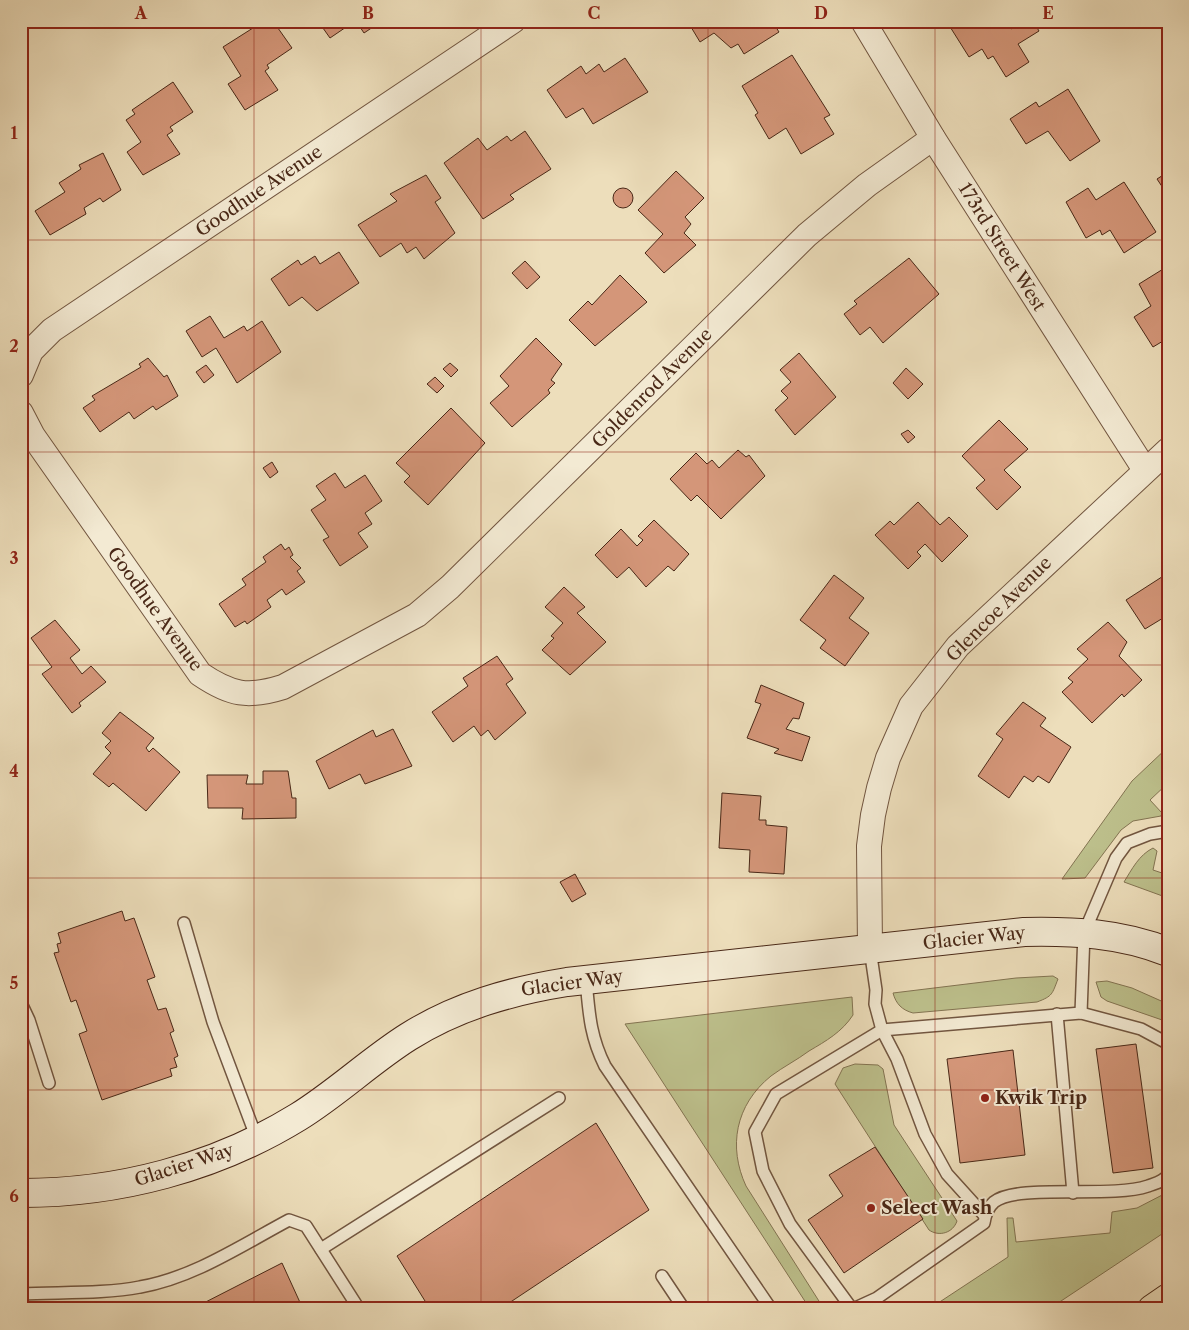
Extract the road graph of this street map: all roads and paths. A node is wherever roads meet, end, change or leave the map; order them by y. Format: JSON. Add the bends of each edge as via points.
{"nodes":[{"id":1,"x":513,"y":21,"type":"edge"},
{"id":2,"x":862,"y":21,"type":"edge"},
{"id":3,"x":933,"y":138,"type":"junction"},
{"id":4,"x":21,"y":375,"type":"edge"},
{"id":5,"x":21,"y":413,"type":"edge"},
{"id":6,"x":1168,"y":450,"type":"edge"},
{"id":7,"x":1145,"y":470,"type":"junction"},
{"id":8,"x":372,"y":640,"type":"joint"},
{"id":9,"x":1168,"y":831,"type":"edge"},
{"id":10,"x":184,"y":923,"type":"dead end"},
{"id":11,"x":1084,"y":932,"type":"junction"},
{"id":12,"x":870,"y":949,"type":"junction"},
{"id":13,"x":1168,"y":952,"type":"edge"},
{"id":14,"x":586,"y":980,"type":"junction"},
{"id":15,"x":21,"y":1003,"type":"edge"},
{"id":16,"x":1081,"y":1012,"type":"junction"},
{"id":17,"x":1057,"y":1014,"type":"junction"},
{"id":18,"x":882,"y":1030,"type":"junction"},
{"id":19,"x":1168,"y":1046,"type":"edge"},
{"id":20,"x":49,"y":1083,"type":"dead end"},
{"id":21,"x":559,"y":1098,"type":"dead end"},
{"id":22,"x":256,"y":1139,"type":"junction"},
{"id":23,"x":1168,"y":1175,"type":"edge"},
{"id":24,"x":21,"y":1193,"type":"edge"},
{"id":25,"x":1073,"y":1193,"type":"junction"},
{"id":26,"x":985,"y":1216,"type":"junction"},
{"id":27,"x":321,"y":1249,"type":"junction"},
{"id":28,"x":662,"y":1276,"type":"dead end"},
{"id":29,"x":21,"y":1294,"type":"edge"},
{"id":30,"x":1168,"y":1298,"type":"edge"},
{"id":31,"x":359,"y":1309,"type":"edge"},
{"id":32,"x":684,"y":1309,"type":"edge"},
{"id":33,"x":771,"y":1309,"type":"edge"},
{"id":34,"x":852,"y":1309,"type":"edge"},
{"id":35,"x":1152,"y":1309,"type":"edge"}],
"edges":[{"from":1,"to":4,"type":"street","name":"Goodhue Avenue","via":[[52,330],[32,351]]},
{"from":2,"to":3,"type":"street","name":"173rd Street West"},
{"from":3,"to":7,"type":"street","name":"173rd Street West"},
{"from":3,"to":8,"type":"street","name":"Goldenrod Avenue","via":[[867,185],[807,235],[450,587],[417,615]]},
{"from":5,"to":8,"type":"street","name":"Goodhue Avenue","via":[[33,436],[192,664],[220,688],[257,695],[283,687]]},
{"from":6,"to":7,"type":"street","name":"Glencoe Avenue"},
{"from":7,"to":12,"type":"street","name":"Glencoe Avenue","via":[[958,646],[911,706],[888,758],[874,815],[869,846]]},
{"from":9,"to":11,"type":"lane","via":[[1127,843],[1116,858]]},
{"from":10,"to":22,"type":"lane","via":[[213,1022]]},
{"from":11,"to":12,"type":"street","name":"Glacier Way","via":[[1024,932]]},
{"from":11,"to":13,"type":"street","name":"Glacier Way","via":[[1148,944]]},
{"from":11,"to":16,"type":"lane"},
{"from":12,"to":14,"type":"street","name":"Glacier Way"},
{"from":12,"to":18,"type":"lane","via":[[875,1004]]},
{"from":14,"to":22,"type":"street","name":"Glacier Way","via":[[512,992],[441,1019],[384,1053],[320,1103]]},
{"from":14,"to":33,"type":"lane","via":[[590,1028],[605,1066]]},
{"from":15,"to":20,"type":"lane"},
{"from":16,"to":17,"type":"lane"},
{"from":16,"to":19,"type":"lane","via":[[1141,1029]]},
{"from":17,"to":18,"type":"lane"},
{"from":17,"to":25,"type":"lane"},
{"from":18,"to":26,"type":"lane","via":[[897,1059],[925,1134],[947,1174]]},
{"from":18,"to":34,"type":"lane","via":[[776,1094],[754,1132],[763,1171],[790,1224]]},
{"from":21,"to":27,"type":"lane"},
{"from":22,"to":24,"type":"street","name":"Glacier Way","via":[[200,1164],[148,1179],[76,1191]]},
{"from":23,"to":25,"type":"lane","via":[[1164,1180],[1140,1189]]},
{"from":25,"to":26,"type":"lane","via":[[1016,1194],[993,1202]]},
{"from":26,"to":34,"type":"lane","via":[[984,1222],[877,1298]]},
{"from":27,"to":29,"type":"lane","via":[[306,1226],[289,1220],[167,1281],[139,1288]]},
{"from":27,"to":31,"type":"lane"},
{"from":28,"to":32,"type":"lane"},
{"from":30,"to":35,"type":"main road"}]}
